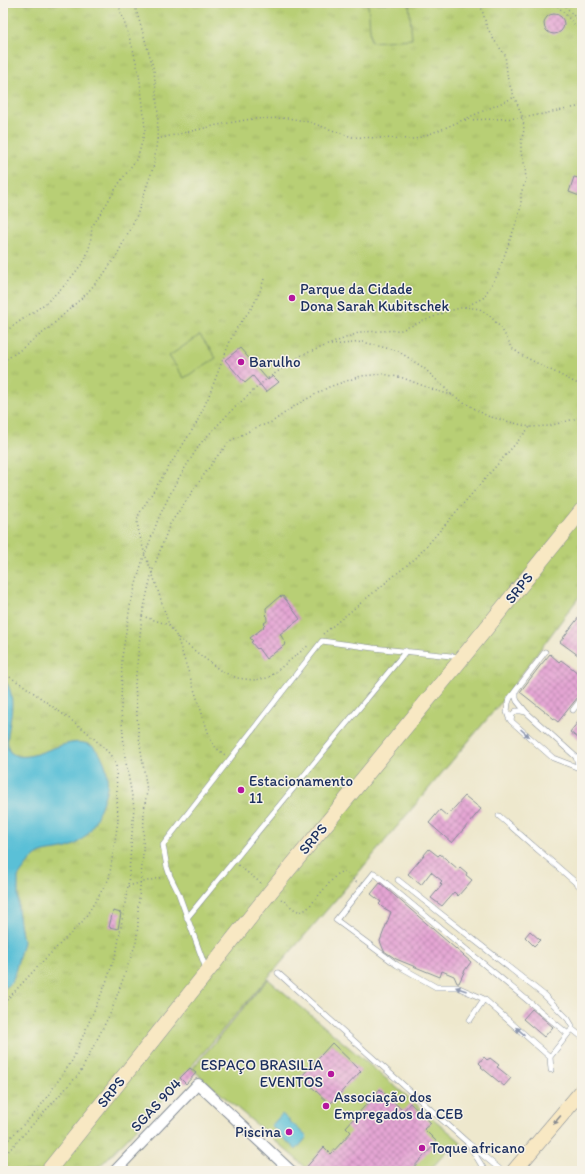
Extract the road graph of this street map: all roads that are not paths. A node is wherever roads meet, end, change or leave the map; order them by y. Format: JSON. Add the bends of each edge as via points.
{"nodes":[{"id":1,"x":582,"y":510,"type":"edge"},
{"id":2,"x":406,"y":651,"type":"junction"},
{"id":3,"x":545,"y":652,"type":"dead end"},
{"id":4,"x":464,"y":657,"type":"junction"},
{"id":5,"x":516,"y":691,"type":"junction"},
{"id":6,"x":582,"y":698,"type":"edge"},
{"id":7,"x":573,"y":710,"type":"dead end"},
{"id":8,"x":526,"y":712,"type":"junction"},
{"id":9,"x":511,"y":721,"type":"junction"},
{"id":10,"x":579,"y":768,"type":"junction"},
{"id":11,"x":582,"y":773,"type":"edge"},
{"id":12,"x":499,"y":816,"type":"dead end"},
{"id":13,"x":398,"y":880,"type":"dead end"},
{"id":14,"x":582,"y":888,"type":"edge"},
{"id":15,"x":187,"y":918,"type":"junction"},
{"id":16,"x":207,"y":972,"type":"junction"},
{"id":17,"x":278,"y":973,"type":"dead end"},
{"id":18,"x":484,"y":999,"type":"junction"},
{"id":19,"x":470,"y":1020,"type":"dead end"},
{"id":20,"x":572,"y":1029,"type":"junction"},
{"id":21,"x":568,"y":1034,"type":"junction"},
{"id":22,"x":582,"y":1037,"type":"edge"},
{"id":23,"x":550,"y":1057,"type":"junction"},
{"id":24,"x":550,"y":1070,"type":"dead end"},
{"id":25,"x":582,"y":1091,"type":"edge"},
{"id":26,"x":468,"y":1143,"type":"junction"},
{"id":27,"x":48,"y":1171,"type":"edge"},
{"id":28,"x":115,"y":1171,"type":"edge"},
{"id":29,"x":291,"y":1171,"type":"edge"},
{"id":30,"x":485,"y":1171,"type":"edge"},
{"id":31,"x":502,"y":1171,"type":"edge"},
{"id":32,"x":514,"y":1171,"type":"edge"}],
"edges":[{"from":1,"to":4,"type":"main road","name":"SRPS"},
{"from":2,"to":4,"type":"lane"},
{"from":2,"to":15,"type":"lane"},
{"from":2,"to":15,"type":"lane","via":[[322,641],[163,845],[167,867]]},
{"from":3,"to":5,"type":"lane"},
{"from":4,"to":16,"type":"main road","name":"SRPS"},
{"from":5,"to":8,"type":"lane","via":[[516,700]]},
{"from":5,"to":9,"type":"lane","via":[[506,708]]},
{"from":6,"to":7,"type":"lane"},
{"from":8,"to":9,"type":"lane","via":[[516,711],[512,714]]},
{"from":8,"to":10,"type":"lane","via":[[576,757]]},
{"from":9,"to":10,"type":"lane","one_way":true,"via":[[553,758]]},
{"from":10,"to":11,"type":"lane"},
{"from":12,"to":14,"type":"lane"},
{"from":13,"to":20,"type":"lane","via":[[544,995],[568,1019]]},
{"from":15,"to":16,"type":"lane"},
{"from":16,"to":27,"type":"main road","name":"SRPS"},
{"from":17,"to":26,"type":"lane"},
{"from":18,"to":19,"type":"lane"},
{"from":18,"to":21,"type":"lane","one_way":true,"via":[[457,987],[436,987],[397,965],[336,920],[374,873]]},
{"from":23,"to":18,"type":"lane","one_way":true},
{"from":20,"to":21,"type":"lane"},
{"from":20,"to":22,"type":"lane"},
{"from":21,"to":23,"type":"lane"},
{"from":23,"to":24,"type":"lane"},
{"from":25,"to":32,"type":"main road","one_way":true},
{"from":26,"to":30,"type":"lane"},
{"from":26,"to":31,"type":"lane"},
{"from":28,"to":29,"type":"street","name":"SGAS 904","via":[[198,1084]]}]}
